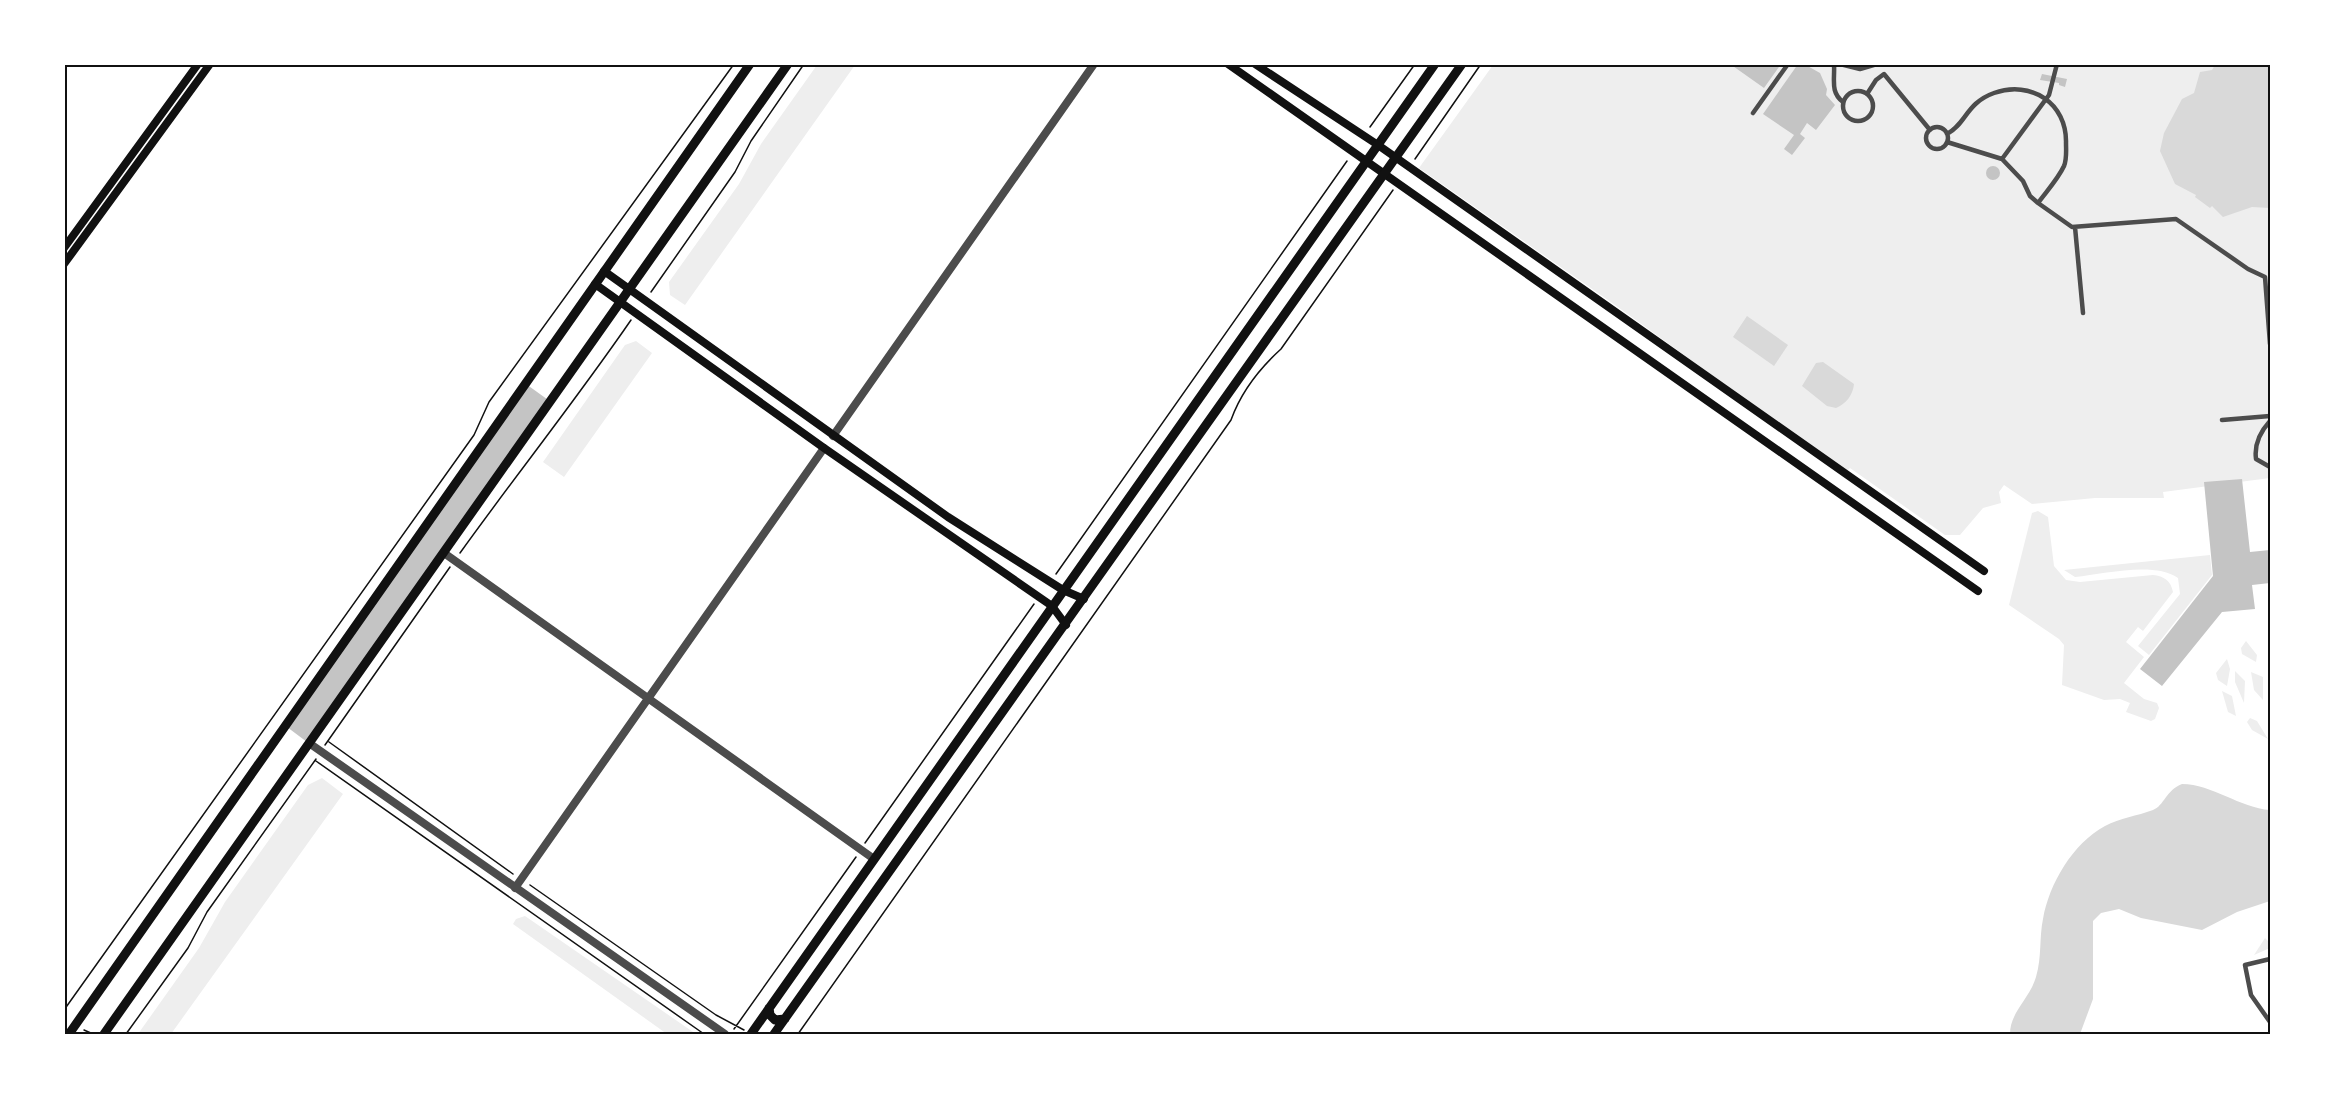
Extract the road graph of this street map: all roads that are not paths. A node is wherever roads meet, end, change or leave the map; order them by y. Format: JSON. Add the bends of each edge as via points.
{"nodes":[{"id":1,"x":198,"y":64,"type":"edge"},
{"id":2,"x":210,"y":64,"type":"edge"},
{"id":3,"x":750,"y":64,"type":"edge"},
{"id":4,"x":788,"y":64,"type":"edge"},
{"id":5,"x":1095,"y":64,"type":"edge"},
{"id":6,"x":1228,"y":64,"type":"edge"},
{"id":7,"x":1255,"y":64,"type":"edge"},
{"id":8,"x":1435,"y":64,"type":"edge"},
{"id":9,"x":1462,"y":64,"type":"edge"},
{"id":10,"x":1788,"y":64,"type":"edge"},
{"id":11,"x":1834,"y":64,"type":"edge"},
{"id":12,"x":1840,"y":64,"type":"edge"},
{"id":13,"x":1877,"y":64,"type":"edge"},
{"id":14,"x":2057,"y":64,"type":"edge"},
{"id":15,"x":1884,"y":75,"type":"junction"},
{"id":16,"x":1867,"y":94,"type":"junction"},
{"id":17,"x":2047,"y":98,"type":"junction"},
{"id":18,"x":1843,"y":102,"type":"junction"},
{"id":19,"x":1753,"y":113,"type":"dead end"},
{"id":20,"x":1930,"y":130,"type":"junction"},
{"id":21,"x":1947,"y":134,"type":"junction"},
{"id":22,"x":1947,"y":142,"type":"junction"},
{"id":23,"x":1378,"y":144,"type":"junction"},
{"id":24,"x":1396,"y":158,"type":"junction"},
{"id":25,"x":2002,"y":159,"type":"junction"},
{"id":26,"x":1366,"y":162,"type":"junction"},
{"id":27,"x":1384,"y":173,"type":"junction"},
{"id":28,"x":2038,"y":203,"type":"junction"},
{"id":29,"x":2075,"y":227,"type":"junction"},
{"id":30,"x":64,"y":248,"type":"edge"},
{"id":31,"x":64,"y":264,"type":"edge"},
{"id":32,"x":604,"y":271,"type":"junction"},
{"id":33,"x":2271,"y":271,"type":"edge"},
{"id":34,"x":2265,"y":277,"type":"junction"},
{"id":35,"x":595,"y":284,"type":"junction"},
{"id":36,"x":629,"y":290,"type":"junction"},
{"id":37,"x":621,"y":303,"type":"junction"},
{"id":38,"x":2083,"y":313,"type":"dead end"},
{"id":39,"x":2271,"y":344,"type":"edge"},
{"id":40,"x":2271,"y":416,"type":"edge"},
{"id":41,"x":2222,"y":420,"type":"dead end"},
{"id":42,"x":2271,"y":421,"type":"edge"},
{"id":43,"x":833,"y":436,"type":"junction"},
{"id":44,"x":824,"y":448,"type":"junction"},
{"id":45,"x":2271,"y":467,"type":"edge"},
{"id":46,"x":444,"y":553,"type":"junction"},
{"id":47,"x":1984,"y":571,"type":"dead end"},
{"id":48,"x":1063,"y":590,"type":"junction"},
{"id":49,"x":1978,"y":591,"type":"dead end"},
{"id":50,"x":1084,"y":599,"type":"junction"},
{"id":51,"x":1052,"y":606,"type":"junction"},
{"id":52,"x":1066,"y":625,"type":"junction"},
{"id":53,"x":646,"y":697,"type":"junction"},
{"id":54,"x":309,"y":743,"type":"junction"},
{"id":55,"x":874,"y":859,"type":"junction"},
{"id":56,"x":515,"y":888,"type":"junction"},
{"id":57,"x":2271,"y":959,"type":"edge"},
{"id":58,"x":769,"y":1008,"type":"junction"},
{"id":59,"x":785,"y":1020,"type":"junction"},
{"id":60,"x":2271,"y":1022,"type":"edge"},
{"id":61,"x":66,"y":1034,"type":"edge"},
{"id":62,"x":751,"y":1034,"type":"edge"},
{"id":63,"x":104,"y":1035,"type":"edge"},
{"id":64,"x":725,"y":1035,"type":"edge"},
{"id":65,"x":774,"y":1035,"type":"edge"}],
"edges":[{"from":1,"to":30,"type":"main road"},
{"from":2,"to":31,"type":"main road"},
{"from":3,"to":32,"type":"main road"},
{"from":4,"to":36,"type":"main road"},
{"from":5,"to":43,"type":"street"},
{"from":6,"to":26,"type":"main road"},
{"from":7,"to":23,"type":"main road"},
{"from":8,"to":23,"type":"main road"},
{"from":9,"to":24,"type":"main road"},
{"from":10,"to":19,"type":"street"},
{"from":11,"to":18,"type":"street","via":[[1833,90]]},
{"from":12,"to":13,"type":"street","via":[[1860,69]]},
{"from":13,"to":15,"type":"street"},
{"from":14,"to":17,"type":"street"},
{"from":15,"to":16,"type":"street"},
{"from":15,"to":20,"type":"street"},
{"from":16,"to":18,"type":"street","via":[[1853,92]]},
{"from":16,"to":18,"type":"street","via":[[1873,109],[1863,121],[1847,118]]},
{"from":17,"to":21,"type":"street","via":[[2018,89],[1993,93],[1970,107]]},
{"from":17,"to":25,"type":"street"},
{"from":17,"to":28,"type":"street","via":[[2060,115],[2066,154],[2064,165]]},
{"from":20,"to":21,"type":"street","via":[[1941,128]]},
{"from":20,"to":22,"type":"street","via":[[1926,138],[1932,147],[1939,148]]},
{"from":21,"to":22,"type":"street"},
{"from":22,"to":25,"type":"street"},
{"from":23,"to":24,"type":"main road"},
{"from":23,"to":26,"type":"main road"},
{"from":24,"to":27,"type":"main road"},
{"from":24,"to":47,"type":"main road"},
{"from":25,"to":28,"type":"street"},
{"from":26,"to":27,"type":"main road"},
{"from":26,"to":48,"type":"main road"},
{"from":27,"to":49,"type":"main road"},
{"from":27,"to":50,"type":"main road"},
{"from":28,"to":29,"type":"street"},
{"from":29,"to":34,"type":"street","via":[[2176,219]]},
{"from":29,"to":38,"type":"street"},
{"from":32,"to":35,"type":"main road"},
{"from":32,"to":36,"type":"main road"},
{"from":33,"to":34,"type":"street"},
{"from":34,"to":39,"type":"street"},
{"from":35,"to":37,"type":"main road"},
{"from":35,"to":61,"type":"main road","via":[[518,399]]},
{"from":36,"to":37,"type":"main road"},
{"from":36,"to":43,"type":"main road"},
{"from":37,"to":44,"type":"main road"},
{"from":37,"to":46,"type":"main road"},
{"from":40,"to":41,"type":"street"},
{"from":42,"to":45,"type":"street","via":[[2257,440],[2255,450],[2256,459]]},
{"from":43,"to":48,"type":"main road","via":[[948,517]]},
{"from":44,"to":51,"type":"main road"},
{"from":44,"to":53,"type":"street"},
{"from":46,"to":53,"type":"street"},
{"from":46,"to":54,"type":"main road"},
{"from":48,"to":50,"type":"main road"},
{"from":48,"to":51,"type":"main road"},
{"from":50,"to":52,"type":"main road"},
{"from":51,"to":52,"type":"main road"},
{"from":51,"to":55,"type":"main road"},
{"from":52,"to":59,"type":"main road"},
{"from":53,"to":55,"type":"street"},
{"from":53,"to":56,"type":"street"},
{"from":54,"to":56,"type":"street"},
{"from":54,"to":63,"type":"main road"},
{"from":55,"to":58,"type":"main road"},
{"from":56,"to":64,"type":"street"},
{"from":57,"to":60,"type":"street","via":[[2245,965],[2251,995]]},
{"from":58,"to":59,"type":"main road","via":[[775,1020]]},
{"from":58,"to":62,"type":"main road"},
{"from":59,"to":65,"type":"main road"}]}
